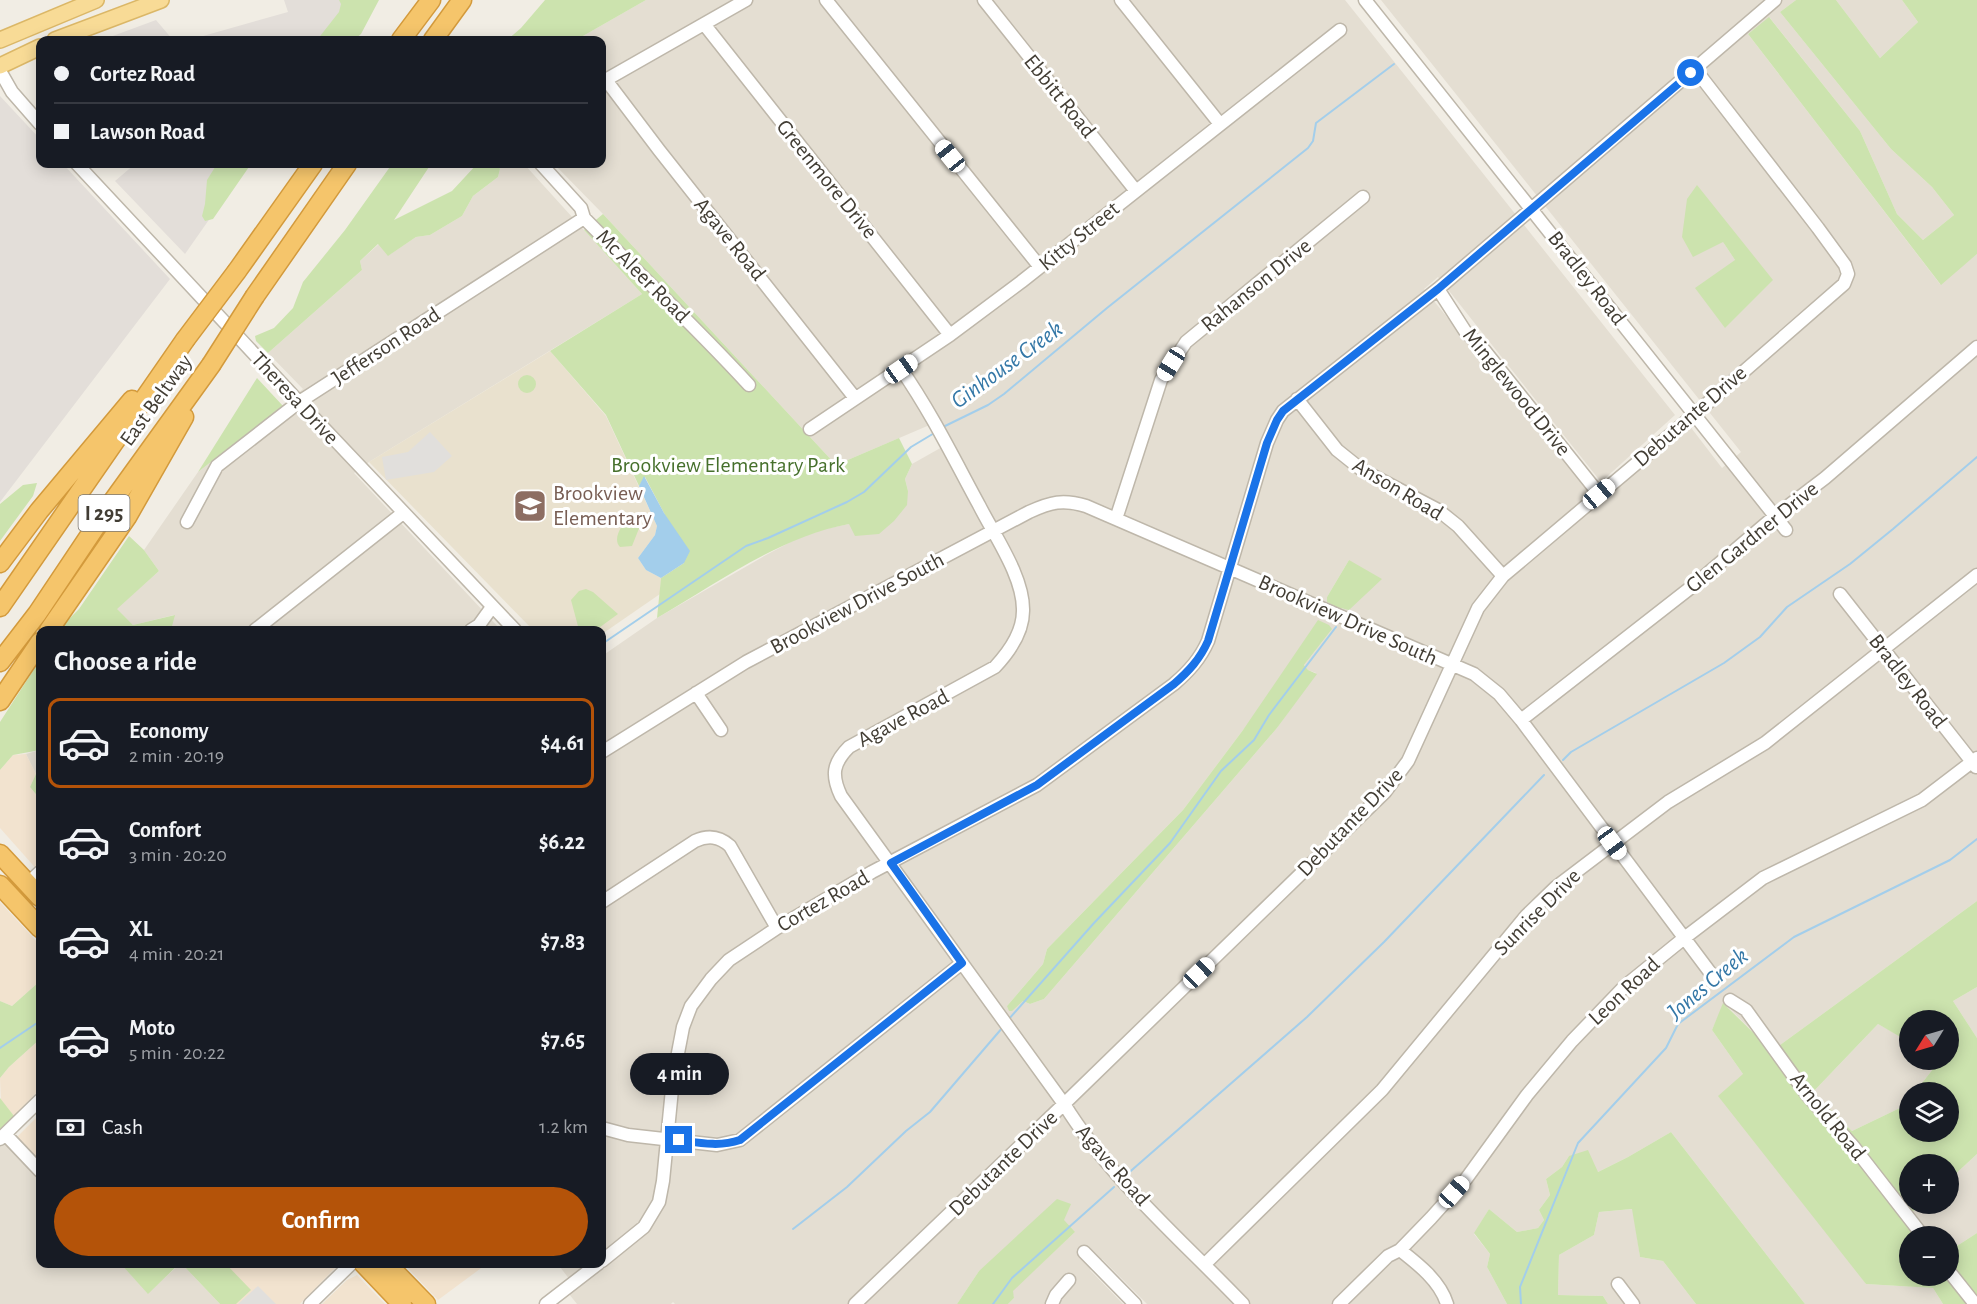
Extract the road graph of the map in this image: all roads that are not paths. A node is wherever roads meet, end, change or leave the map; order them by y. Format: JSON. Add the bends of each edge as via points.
{"nodes":[{"id":1,"x":96,"y":0,"type":"edge"},
{"id":2,"x":161,"y":0,"type":"edge"},
{"id":3,"x":431,"y":0,"type":"edge"},
{"id":4,"x":462,"y":0,"type":"edge"},
{"id":5,"x":746,"y":0,"type":"edge"},
{"id":6,"x":826,"y":0,"type":"edge"},
{"id":7,"x":984,"y":0,"type":"edge"},
{"id":8,"x":1121,"y":0,"type":"edge"},
{"id":9,"x":1365,"y":0,"type":"edge"},
{"id":10,"x":1775,"y":0,"type":"edge"},
{"id":11,"x":704,"y":24,"type":"junction"},
{"id":12,"x":1340,"y":30,"type":"dead end"},
{"id":13,"x":66,"y":36,"type":"edge"},
{"id":14,"x":404,"y":36,"type":"edge"},
{"id":15,"x":436,"y":36,"type":"edge"},
{"id":16,"x":0,"y":40,"type":"edge"},
{"id":17,"x":36,"y":49,"type":"edge"},
{"id":18,"x":0,"y":66,"type":"edge"},
{"id":19,"x":1695,"y":69,"type":"junction"},
{"id":20,"x":0,"y":70,"type":"edge"},
{"id":21,"x":606,"y":80,"type":"edge"},
{"id":22,"x":606,"y":84,"type":"edge"},
{"id":23,"x":36,"y":119,"type":"edge"},
{"id":24,"x":1220,"y":124,"type":"junction"},
{"id":25,"x":81,"y":168,"type":"edge"},
{"id":26,"x":310,"y":168,"type":"edge"},
{"id":27,"x":343,"y":168,"type":"edge"},
{"id":28,"x":545,"y":168,"type":"edge"},
{"id":29,"x":1136,"y":191,"type":"junction"},
{"id":30,"x":1363,"y":197,"type":"dead end"},
{"id":31,"x":1532,"y":208,"type":"junction"},
{"id":32,"x":584,"y":218,"type":"junction"},
{"id":33,"x":1040,"y":267,"type":"junction"},
{"id":34,"x":1438,"y":289,"type":"junction"},
{"id":35,"x":950,"y":335,"type":"junction"},
{"id":36,"x":185,"y":340,"type":"junction"},
{"id":37,"x":1977,"y":347,"type":"edge"},
{"id":38,"x":211,"y":365,"type":"junction"},
{"id":39,"x":901,"y":369,"type":"junction"},
{"id":40,"x":749,"y":384,"type":"dead end"},
{"id":41,"x":855,"y":398,"type":"junction"},
{"id":42,"x":1297,"y":399,"type":"junction"},
{"id":43,"x":299,"y":402,"type":"junction"},
{"id":44,"x":1695,"y":414,"type":"junction"},
{"id":45,"x":810,"y":429,"type":"dead end"},
{"id":46,"x":1599,"y":494,"type":"junction"},
{"id":47,"x":403,"y":513,"type":"junction"},
{"id":48,"x":1775,"y":516,"type":"junction"},
{"id":49,"x":1116,"y":519,"type":"junction"},
{"id":50,"x":187,"y":522,"type":"dead end"},
{"id":51,"x":1786,"y":530,"type":"dead end"},
{"id":52,"x":992,"y":531,"type":"junction"},
{"id":53,"x":0,"y":563,"type":"edge"},
{"id":54,"x":1230,"y":568,"type":"junction"},
{"id":55,"x":1977,"y":575,"type":"edge"},
{"id":56,"x":1503,"y":576,"type":"junction"},
{"id":57,"x":1840,"y":594,"type":"dead end"},
{"id":58,"x":0,"y":607,"type":"edge"},
{"id":59,"x":492,"y":607,"type":"junction"},
{"id":60,"x":52,"y":626,"type":"edge"},
{"id":61,"x":260,"y":626,"type":"edge"},
{"id":62,"x":477,"y":626,"type":"edge"},
{"id":63,"x":511,"y":626,"type":"edge"},
{"id":64,"x":36,"y":648,"type":"edge"},
{"id":65,"x":1883,"y":649,"type":"junction"},
{"id":66,"x":0,"y":662,"type":"edge"},
{"id":67,"x":1452,"y":666,"type":"junction"},
{"id":68,"x":696,"y":693,"type":"junction"},
{"id":69,"x":0,"y":701,"type":"edge"},
{"id":70,"x":1521,"y":720,"type":"junction"},
{"id":71,"x":721,"y":730,"type":"dead end"},
{"id":72,"x":606,"y":749,"type":"edge"},
{"id":73,"x":1975,"y":762,"type":"edge"},
{"id":74,"x":1612,"y":843,"type":"junction"},
{"id":75,"x":0,"y":854,"type":"edge"},
{"id":76,"x":891,"y":863,"type":"junction"},
{"id":77,"x":34,"y":877,"type":"edge"},
{"id":78,"x":0,"y":885,"type":"edge"},
{"id":79,"x":606,"y":899,"type":"edge"},
{"id":80,"x":36,"y":923,"type":"edge"},
{"id":81,"x":777,"y":927,"type":"junction"},
{"id":82,"x":1683,"y":939,"type":"junction"},
{"id":83,"x":962,"y":963,"type":"junction"},
{"id":84,"x":1715,"y":979,"type":"dead end"},
{"id":85,"x":1730,"y":1000,"type":"dead end"},
{"id":86,"x":36,"y":1104,"type":"edge"},
{"id":87,"x":1064,"y":1104,"type":"junction"},
{"id":88,"x":606,"y":1129,"type":"edge"},
{"id":89,"x":2,"y":1136,"type":"edge"},
{"id":90,"x":666,"y":1139,"type":"junction"},
{"id":91,"x":36,"y":1168,"type":"edge"},
{"id":92,"x":1915,"y":1226,"type":"edge"},
{"id":93,"x":1400,"y":1250,"type":"junction"},
{"id":94,"x":1084,"y":1252,"type":"dead end"},
{"id":95,"x":606,"y":1257,"type":"edge"},
{"id":96,"x":1205,"y":1264,"type":"junction"},
{"id":97,"x":347,"y":1268,"type":"edge"},
{"id":98,"x":368,"y":1268,"type":"edge"},
{"id":99,"x":391,"y":1268,"type":"edge"},
{"id":100,"x":592,"y":1268,"type":"edge"},
{"id":101,"x":1069,"y":1280,"type":"dead end"},
{"id":102,"x":1618,"y":1284,"type":"dead end"},
{"id":103,"x":1959,"y":1284,"type":"edge"},
{"id":104,"x":310,"y":1304,"type":"edge"},
{"id":105,"x":402,"y":1304,"type":"edge"},
{"id":106,"x":426,"y":1304,"type":"edge"},
{"id":107,"x":546,"y":1304,"type":"edge"},
{"id":108,"x":855,"y":1304,"type":"edge"},
{"id":109,"x":1052,"y":1304,"type":"edge"},
{"id":110,"x":1135,"y":1304,"type":"edge"},
{"id":111,"x":1243,"y":1304,"type":"edge"},
{"id":112,"x":1339,"y":1304,"type":"edge"},
{"id":113,"x":1447,"y":1304,"type":"edge"},
{"id":114,"x":1633,"y":1304,"type":"edge"},
{"id":115,"x":1975,"y":1304,"type":"edge"}],
"edges":[{"from":1,"to":16,"type":"main road"},
{"from":2,"to":13,"type":"main road"},
{"from":3,"to":14,"type":"highway"},
{"from":4,"to":15,"type":"highway"},
{"from":5,"to":11,"type":"street"},
{"from":6,"to":33,"type":"street"},
{"from":7,"to":29,"type":"street","name":"Ebbitt Road"},
{"from":8,"to":24,"type":"street"},
{"from":9,"to":31,"type":"street","name":"Bradley Road"},
{"from":10,"to":19,"type":"street","name":"Cortez Road"},
{"from":11,"to":21,"type":"street"},
{"from":11,"to":35,"type":"street","name":"Greenmore Drive"},
{"from":12,"to":24,"type":"street","name":"Kitty Street"},
{"from":17,"to":18,"type":"main road"},
{"from":19,"to":31,"type":"street","name":"Cortez Road"},
{"from":19,"to":44,"type":"street","name":"Debutante Drive","via":[[1818,228],[1848,274],[1844,284]]},
{"from":20,"to":23,"type":"street","via":[[12,92]]},
{"from":22,"to":41,"type":"street","name":"Agave Road"},
{"from":24,"to":29,"type":"street","name":"Kitty Street"},
{"from":25,"to":43,"type":"street","name":"Theresa Drive"},
{"from":26,"to":36,"type":"highway","name":"East Beltway","number":"I 295","bridge":true},
{"from":27,"to":38,"type":"highway","name":"East Beltway","number":"I 295","bridge":true},
{"from":28,"to":32,"type":"street","name":"Mc Aleer Road","via":[[581,208]]},
{"from":29,"to":33,"type":"street","name":"Kitty Street"},
{"from":30,"to":49,"type":"street","name":"Rahanson Drive","via":[[1186,342],[1161,380]]},
{"from":31,"to":34,"type":"street","name":"Cortez Road"},
{"from":31,"to":44,"type":"street","name":"Bradley Road"},
{"from":32,"to":40,"type":"street","name":"Mc Aleer Road"},
{"from":32,"to":43,"type":"street","name":"Jefferson Road"},
{"from":33,"to":35,"type":"street","name":"Kitty Street"},
{"from":34,"to":42,"type":"street","name":"Cortez Road"},
{"from":34,"to":46,"type":"street","name":"Minglewood Drive","via":[[1465,332],[1484,350]]},
{"from":35,"to":39,"type":"street","name":"Kitty Street"},
{"from":36,"to":53,"type":"highway","via":[[104,431]]},
{"from":36,"to":58,"type":"highway","name":"East Beltway","number":"I 295"},
{"from":37,"to":48,"type":"street","name":"Glen Gardner Drive"},
{"from":38,"to":60,"type":"highway","via":[[128,517]]},
{"from":38,"to":66,"type":"highway","name":"East Beltway","number":"I 295"},
{"from":39,"to":41,"type":"street","name":"Kitty Street"},
{"from":39,"to":52,"type":"street","name":"Agave Road","via":[[932,416]]},
{"from":41,"to":45,"type":"street","name":"Kitty Street"},
{"from":42,"to":54,"type":"street","name":"Cortez Road","via":[[1277,420],[1270,435]]},
{"from":42,"to":56,"type":"street","name":"Anson Road","via":[[1337,450],[1362,470],[1438,510],[1458,526]]},
{"from":43,"to":47,"type":"street","name":"Theresa Drive"},
{"from":43,"to":50,"type":"street","name":"Jefferson Road","via":[[217,466]]},
{"from":44,"to":46,"type":"street","name":"Debutante Drive"},
{"from":44,"to":48,"type":"street","name":"Bradley Road"},
{"from":46,"to":56,"type":"street","name":"Debutante Drive"},
{"from":47,"to":59,"type":"street","name":"Theresa Drive"},
{"from":47,"to":61,"type":"street"},
{"from":48,"to":51,"type":"street","name":"Bradley Road"},
{"from":48,"to":70,"type":"street","name":"Glen Gardner Drive","via":[[1694,585]]},
{"from":49,"to":52,"type":"street","name":"Brookview Drive South","via":[[1071,502],[1056,502]]},
{"from":49,"to":54,"type":"street","name":"Brookview Drive South"},
{"from":52,"to":68,"type":"street","name":"Brookview Drive South","via":[[746,662]]},
{"from":52,"to":76,"type":"street","name":"Agave Road","via":[[1015,574],[1023,611],[1017,637],[1008,653],[985,674],[849,747],[834,770],[842,796]]},
{"from":54,"to":67,"type":"street","name":"Brookview Drive South"},
{"from":54,"to":76,"type":"street","name":"Cortez Road","via":[[1202,654],[1174,684],[1037,785]]},
{"from":55,"to":65,"type":"street","name":"Sunrise Drive"},
{"from":56,"to":67,"type":"street","name":"Debutante Drive","via":[[1478,608]]},
{"from":57,"to":65,"type":"street","name":"Bradley Road"},
{"from":59,"to":62,"type":"street"},
{"from":59,"to":63,"type":"street","name":"Theresa Drive"},
{"from":64,"to":69,"type":"highway"},
{"from":65,"to":73,"type":"street","name":"Bradley Road"},
{"from":65,"to":74,"type":"street","name":"Sunrise Drive","via":[[1765,743],[1668,802]]},
{"from":67,"to":70,"type":"street","name":"Brookview Drive South","via":[[1485,682]]},
{"from":67,"to":87,"type":"street","name":"Debutante Drive","via":[[1408,761],[1385,792]]},
{"from":68,"to":71,"type":"street"},
{"from":68,"to":72,"type":"street","name":"Brookview Drive South"},
{"from":70,"to":74,"type":"street","name":"Brookview Drive South"},
{"from":73,"to":82,"type":"street","name":"Leon Road","via":[[1922,800],[1764,878]]},
{"from":74,"to":82,"type":"street","name":"Brookview Drive South"},
{"from":74,"to":96,"type":"street","name":"Sunrise Drive","via":[[1526,916],[1382,1090]]},
{"from":75,"to":77,"type":"highway"},
{"from":76,"to":81,"type":"street","name":"Cortez Road"},
{"from":76,"to":83,"type":"street","name":"Agave Road"},
{"from":78,"to":80,"type":"highway"},
{"from":79,"to":81,"type":"street","via":[[694,841],[710,837],[730,846]]},
{"from":81,"to":90,"type":"street","name":"Cortez Road","via":[[729,960],[691,1006],[676,1056]]},
{"from":82,"to":84,"type":"street"},
{"from":82,"to":93,"type":"street","name":"Leon Road","via":[[1625,986],[1572,1041],[1466,1179]]},
{"from":83,"to":87,"type":"street","name":"Agave Road"},
{"from":83,"to":90,"type":"street","via":[[740,1140],[717,1145]]},
{"from":85,"to":92,"type":"street","name":"Arnold Road","via":[[1746,1010],[1808,1096]]},
{"from":86,"to":89,"type":"street"},
{"from":87,"to":96,"type":"street","name":"Agave Road","via":[[1103,1159]]},
{"from":87,"to":108,"type":"street","name":"Debutante Drive"},
{"from":88,"to":90,"type":"street"},
{"from":89,"to":91,"type":"street"},
{"from":90,"to":95,"type":"street","name":"Cortez Road","via":[[663,1181],[653,1214],[644,1227]]},
{"from":93,"to":112,"type":"street","name":"Leon Road","via":[[1388,1256]]},
{"from":93,"to":113,"type":"street","via":[[1440,1287]]},
{"from":94,"to":110,"type":"street"},
{"from":96,"to":111,"type":"street","name":"Agave Road"},
{"from":97,"to":104,"type":"street"},
{"from":98,"to":105,"type":"highway"},
{"from":99,"to":106,"type":"highway"},
{"from":100,"to":107,"type":"street","name":"Cortez Road"},
{"from":101,"to":109,"type":"street"},
{"from":102,"to":114,"type":"street"},
{"from":103,"to":115,"type":"street"}]}
